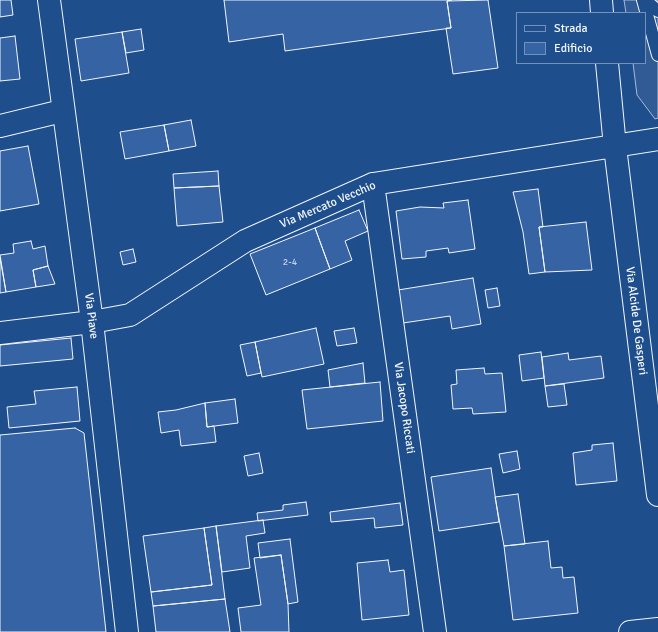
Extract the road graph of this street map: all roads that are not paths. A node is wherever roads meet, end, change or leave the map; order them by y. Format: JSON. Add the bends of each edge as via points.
{"nodes":[{"id":1,"x":49,"y":0,"type":"edge"},
{"id":2,"x":601,"y":0,"type":"edge"},
{"id":3,"x":644,"y":0,"type":"edge"},
{"id":4,"x":658,"y":11,"type":"edge"},
{"id":5,"x":602,"y":12,"type":"edge"},
{"id":6,"x":658,"y":54,"type":"edge"},
{"id":7,"x":607,"y":64,"type":"edge"},
{"id":8,"x":62,"y":111,"type":"junction"},
{"id":9,"x":0,"y":126,"type":"edge"},
{"id":10,"x":658,"y":139,"type":"edge"},
{"id":11,"x":615,"y":147,"type":"junction"},
{"id":12,"x":373,"y":184,"type":"junction"},
{"id":13,"x":92,"y":322,"type":"junction"},
{"id":14,"x":0,"y":333,"type":"edge"},
{"id":15,"x":658,"y":495,"type":"edge"},
{"id":16,"x":658,"y":629,"type":"edge"},
{"id":17,"x":127,"y":632,"type":"edge"},
{"id":18,"x":435,"y":632,"type":"edge"},
{"id":19,"x":630,"y":632,"type":"edge"}],
"edges":[{"from":1,"to":8,"type":"street","name":"Via Piave"},
{"from":2,"to":5,"type":"street"},
{"from":3,"to":4,"type":"lane"},
{"from":3,"to":6,"type":"lane"},
{"from":7,"to":11,"type":"street","name":"Via Alcide De Gasperi"},
{"from":8,"to":9,"type":"street"},
{"from":8,"to":13,"type":"street","name":"Via Piave"},
{"from":10,"to":11,"type":"street","name":"Via Mercato Vecchio"},
{"from":11,"to":12,"type":"street","name":"Via Mercato Vecchio"},
{"from":11,"to":15,"type":"street","name":"Via Alcide De Gasperi"},
{"from":12,"to":13,"type":"street","name":"Via Mercato Vecchio","via":[[245,241],[130,315]]},
{"from":12,"to":18,"type":"street","name":"Via Jacopo Riccati"},
{"from":13,"to":14,"type":"street","name":"Via Mercato Vecchio"},
{"from":13,"to":17,"type":"street","name":"Via Piave"},
{"from":16,"to":19,"type":"street"}]}
